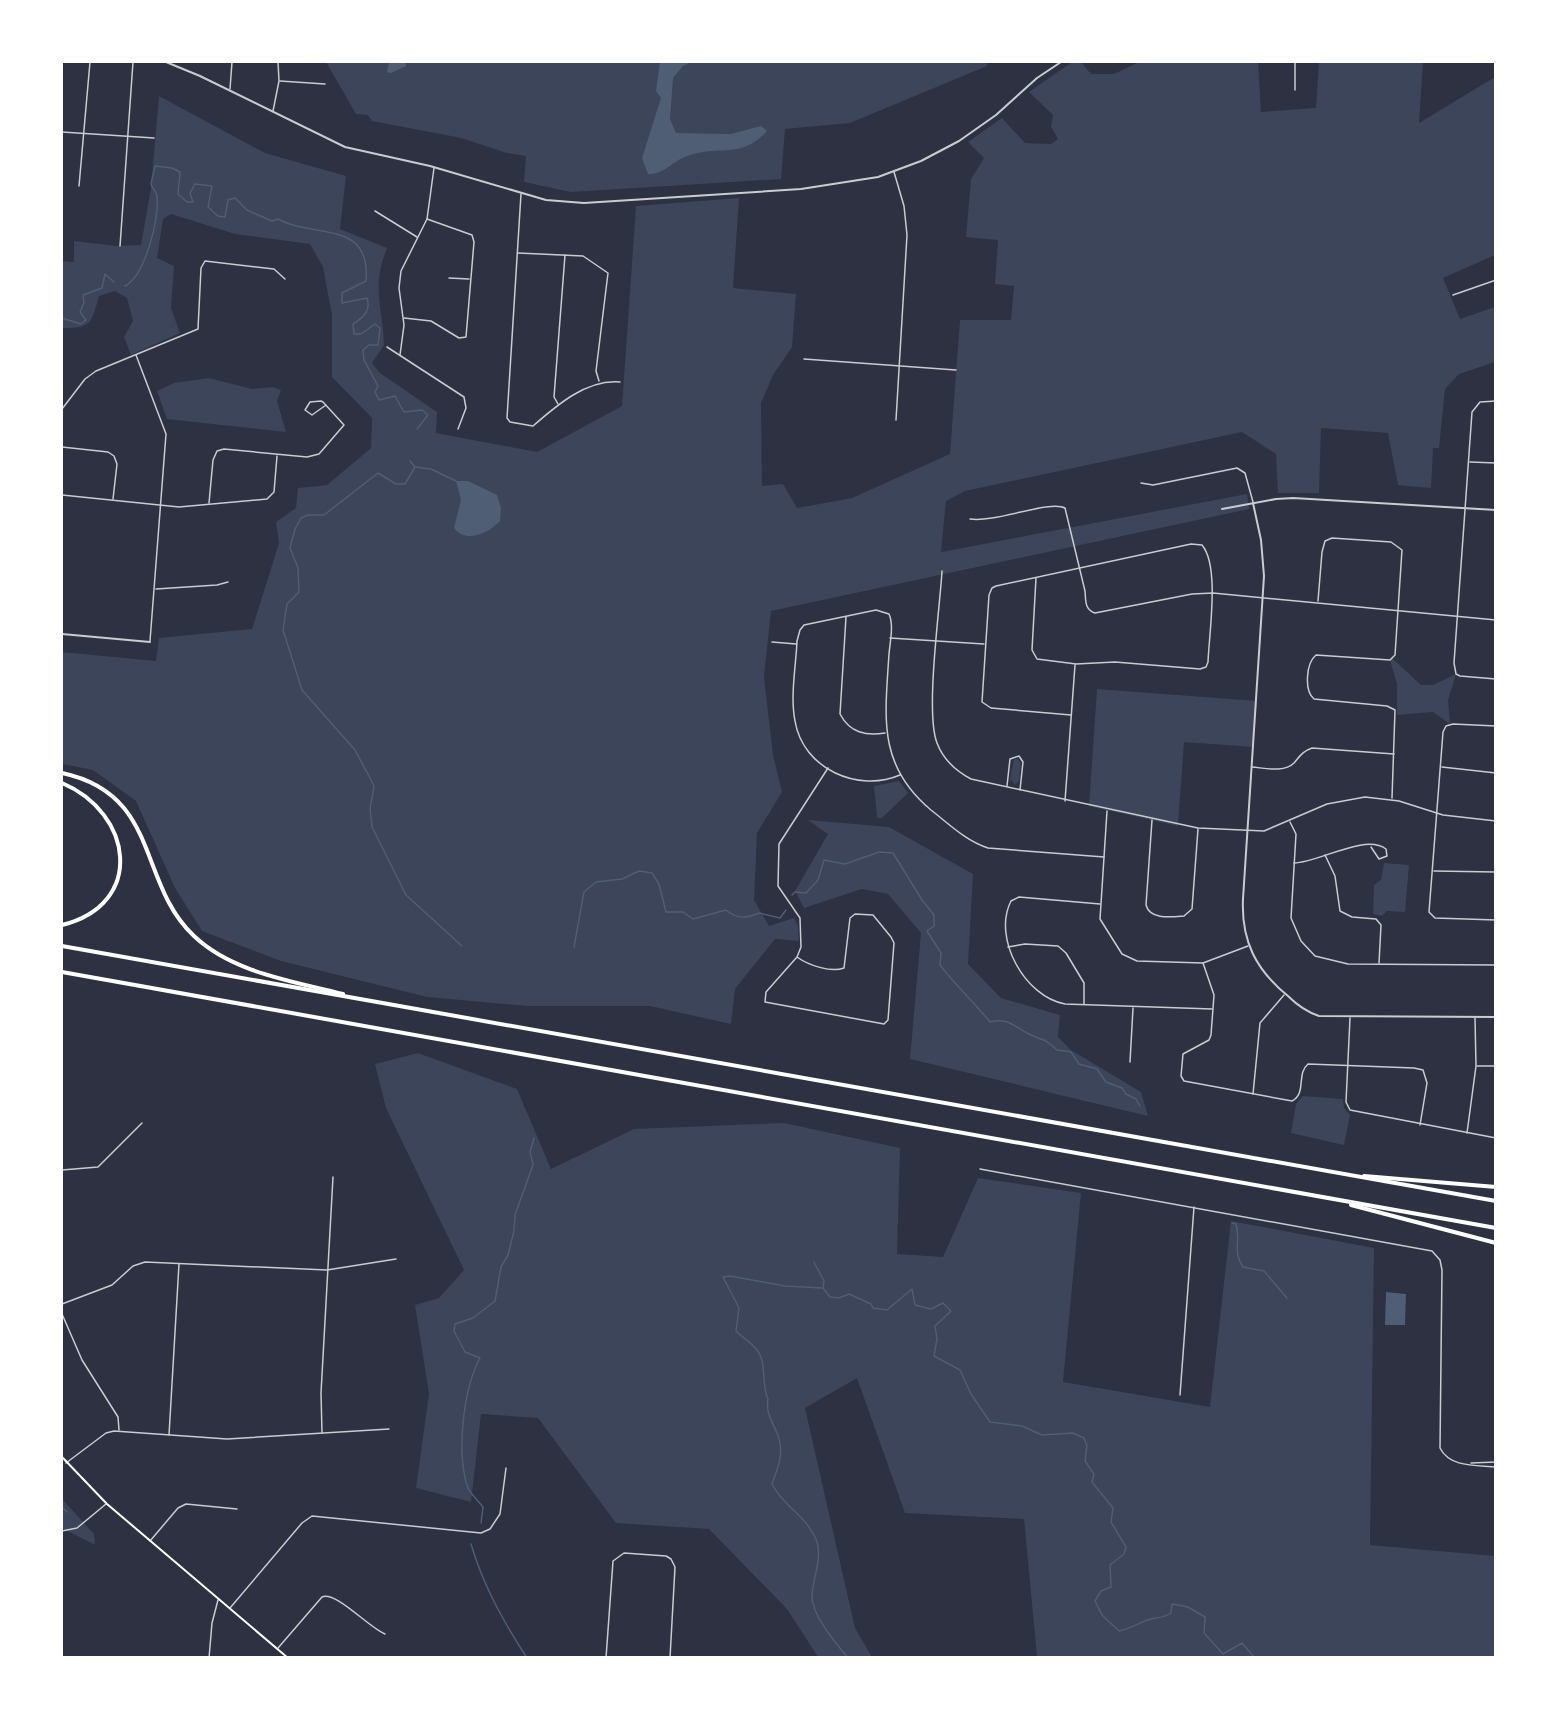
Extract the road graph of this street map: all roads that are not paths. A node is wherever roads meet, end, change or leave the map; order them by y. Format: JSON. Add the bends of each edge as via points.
{"nodes":[{"id":1,"x":90,"y":62,"type":"edge"},
{"id":2,"x":133,"y":62,"type":"edge"},
{"id":3,"x":166,"y":62,"type":"edge"},
{"id":4,"x":232,"y":62,"type":"edge"},
{"id":5,"x":279,"y":62,"type":"edge"},
{"id":6,"x":1060,"y":62,"type":"edge"},
{"id":7,"x":1295,"y":62,"type":"edge"},
{"id":8,"x":279,"y":81,"type":"junction"},
{"id":9,"x":325,"y":84,"type":"dead end"},
{"id":10,"x":230,"y":90,"type":"junction"},
{"id":11,"x":1295,"y":90,"type":"dead end"},
{"id":12,"x":273,"y":113,"type":"junction"},
{"id":13,"x":62,"y":132,"type":"edge"},
{"id":14,"x":83,"y":133,"type":"junction"},
{"id":15,"x":127,"y":136,"type":"junction"},
{"id":16,"x":154,"y":138,"type":"dead end"},
{"id":17,"x":434,"y":167,"type":"junction"},
{"id":18,"x":894,"y":172,"type":"junction"},
{"id":19,"x":79,"y":186,"type":"dead end"},
{"id":20,"x":522,"y":193,"type":"junction"},
{"id":21,"x":375,"y":211,"type":"dead end"},
{"id":22,"x":427,"y":219,"type":"junction"},
{"id":23,"x":418,"y":237,"type":"junction"},
{"id":24,"x":120,"y":246,"type":"dead end"},
{"id":25,"x":518,"y":253,"type":"junction"},
{"id":26,"x":565,"y":254,"type":"junction"},
{"id":27,"x":449,"y":278,"type":"dead end"},
{"id":28,"x":285,"y":279,"type":"dead end"},
{"id":29,"x":470,"y":279,"type":"junction"},
{"id":30,"x":1496,"y":280,"type":"edge"},
{"id":31,"x":1453,"y":295,"type":"dead end"},
{"id":32,"x":404,"y":318,"type":"junction"},
{"id":33,"x":387,"y":347,"type":"dead end"},
{"id":34,"x":136,"y":355,"type":"junction"},
{"id":35,"x":400,"y":355,"type":"junction"},
{"id":36,"x":804,"y":359,"type":"dead end"},
{"id":37,"x":900,"y":367,"type":"junction"},
{"id":38,"x":956,"y":370,"type":"dead end"},
{"id":39,"x":600,"y":382,"type":"junction"},
{"id":40,"x":620,"y":382,"type":"dead end"},
{"id":41,"x":1496,"y":401,"type":"edge"},
{"id":42,"x":62,"y":402,"type":"edge"},
{"id":43,"x":65,"y":404,"type":"junction"},
{"id":44,"x":326,"y":405,"type":"junction"},
{"id":45,"x":558,"y":405,"type":"junction"},
{"id":46,"x":62,"y":409,"type":"edge"},
{"id":47,"x":896,"y":420,"type":"dead end"},
{"id":48,"x":458,"y":429,"type":"dead end"},
{"id":49,"x":62,"y":447,"type":"edge"},
{"id":50,"x":277,"y":455,"type":"junction"},
{"id":51,"x":1469,"y":462,"type":"junction"},
{"id":52,"x":1496,"y":463,"type":"edge"},
{"id":53,"x":1141,"y":483,"type":"dead end"},
{"id":54,"x":62,"y":495,"type":"edge"},
{"id":55,"x":113,"y":500,"type":"junction"},
{"id":56,"x":209,"y":503,"type":"junction"},
{"id":57,"x":1253,"y":503,"type":"junction"},
{"id":58,"x":161,"y":505,"type":"junction"},
{"id":59,"x":1465,"y":508,"type":"junction"},
{"id":60,"x":1222,"y":509,"type":"dead end"},
{"id":61,"x":1496,"y":510,"type":"edge"},
{"id":62,"x":970,"y":519,"type":"dead end"},
{"id":63,"x":1080,"y":568,"type":"junction"},
{"id":64,"x":942,"y":571,"type":"dead end"},
{"id":65,"x":1036,"y":578,"type":"junction"},
{"id":66,"x":228,"y":582,"type":"dead end"},
{"id":67,"x":155,"y":589,"type":"junction"},
{"id":68,"x":1213,"y":593,"type":"junction"},
{"id":69,"x":1264,"y":596,"type":"junction"},
{"id":70,"x":1318,"y":601,"type":"junction"},
{"id":71,"x":1400,"y":610,"type":"junction"},
{"id":72,"x":846,"y":617,"type":"junction"},
{"id":73,"x":1457,"y":617,"type":"junction"},
{"id":74,"x":1496,"y":620,"type":"edge"},
{"id":75,"x":62,"y":634,"type":"edge"},
{"id":76,"x":890,"y":638,"type":"junction"},
{"id":77,"x":937,"y":641,"type":"junction"},
{"id":78,"x":150,"y":642,"type":"joint"},
{"id":79,"x":772,"y":642,"type":"dead end"},
{"id":80,"x":797,"y":644,"type":"junction"},
{"id":81,"x":985,"y":644,"type":"junction"},
{"id":82,"x":1076,"y":664,"type":"junction"},
{"id":83,"x":1496,"y":679,"type":"edge"},
{"id":84,"x":1071,"y":715,"type":"junction"},
{"id":85,"x":1496,"y":726,"type":"edge"},
{"id":86,"x":886,"y":733,"type":"junction"},
{"id":87,"x":1395,"y":754,"type":"junction"},
{"id":88,"x":1252,"y":767,"type":"junction"},
{"id":89,"x":1441,"y":767,"type":"junction"},
{"id":90,"x":828,"y":768,"type":"junction"},
{"id":91,"x":62,"y":772,"type":"edge"},
{"id":92,"x":1496,"y":773,"type":"edge"},
{"id":93,"x":900,"y":775,"type":"junction"},
{"id":94,"x":62,"y":783,"type":"edge"},
{"id":95,"x":1006,"y":788,"type":"junction"},
{"id":96,"x":1020,"y":791,"type":"junction"},
{"id":97,"x":1392,"y":799,"type":"junction"},
{"id":98,"x":1065,"y":801,"type":"junction"},
{"id":99,"x":1107,"y":810,"type":"junction"},
{"id":100,"x":1436,"y":814,"type":"junction"},
{"id":101,"x":1152,"y":820,"type":"junction"},
{"id":102,"x":1290,"y":821,"type":"junction"},
{"id":103,"x":1496,"y":821,"type":"edge"},
{"id":104,"x":1198,"y":828,"type":"junction"},
{"id":105,"x":1247,"y":831,"type":"junction"},
{"id":106,"x":1371,"y":847,"type":"junction"},
{"id":107,"x":1325,"y":855,"type":"junction"},
{"id":108,"x":1104,"y":857,"type":"junction"},
{"id":109,"x":1294,"y":863,"type":"junction"},
{"id":110,"x":1434,"y":871,"type":"junction"},
{"id":111,"x":1496,"y":872,"type":"edge"},
{"id":112,"x":1100,"y":904,"type":"junction"},
{"id":113,"x":1496,"y":920,"type":"edge"},
{"id":114,"x":62,"y":925,"type":"edge"},
{"id":115,"x":62,"y":946,"type":"edge"},
{"id":116,"x":1248,"y":946,"type":"junction"},
{"id":117,"x":1008,"y":947,"type":"junction"},
{"id":118,"x":797,"y":957,"type":"junction"},
{"id":119,"x":1203,"y":963,"type":"junction"},
{"id":120,"x":1378,"y":964,"type":"junction"},
{"id":121,"x":1496,"y":965,"type":"edge"},
{"id":122,"x":62,"y":972,"type":"edge"},
{"id":123,"x":1285,"y":994,"type":"junction"},
{"id":124,"x":369,"y":1001,"type":"junction"},
{"id":125,"x":1084,"y":1005,"type":"junction"},
{"id":126,"x":1133,"y":1007,"type":"junction"},
{"id":127,"x":1213,"y":1009,"type":"junction"},
{"id":128,"x":1350,"y":1017,"type":"junction"},
{"id":129,"x":1475,"y":1017,"type":"junction"},
{"id":130,"x":1496,"y":1017,"type":"edge"},
{"id":131,"x":1130,"y":1062,"type":"dead end"},
{"id":132,"x":1348,"y":1065,"type":"junction"},
{"id":133,"x":1476,"y":1066,"type":"junction"},
{"id":134,"x":1496,"y":1066,"type":"edge"},
{"id":135,"x":1253,"y":1095,"type":"junction"},
{"id":136,"x":142,"y":1123,"type":"dead end"},
{"id":137,"x":1420,"y":1125,"type":"junction"},
{"id":138,"x":1467,"y":1133,"type":"junction"},
{"id":139,"x":1496,"y":1138,"type":"edge"},
{"id":140,"x":980,"y":1169,"type":"dead end"},
{"id":141,"x":62,"y":1170,"type":"edge"},
{"id":142,"x":1345,"y":1175,"type":"junction"},
{"id":143,"x":333,"y":1177,"type":"dead end"},
{"id":144,"x":1496,"y":1187,"type":"edge"},
{"id":145,"x":1330,"y":1199,"type":"junction"},
{"id":146,"x":1496,"y":1202,"type":"edge"},
{"id":147,"x":1194,"y":1207,"type":"junction"},
{"id":148,"x":1496,"y":1228,"type":"edge"},
{"id":149,"x":1496,"y":1244,"type":"edge"},
{"id":150,"x":396,"y":1259,"type":"dead end"},
{"id":151,"x":179,"y":1263,"type":"junction"},
{"id":152,"x":327,"y":1270,"type":"junction"},
{"id":153,"x":62,"y":1304,"type":"edge"},
{"id":154,"x":62,"y":1314,"type":"edge"},
{"id":155,"x":1180,"y":1395,"type":"dead end"},
{"id":156,"x":389,"y":1429,"type":"dead end"},
{"id":157,"x":119,"y":1431,"type":"junction"},
{"id":158,"x":322,"y":1433,"type":"junction"},
{"id":159,"x":169,"y":1435,"type":"junction"},
{"id":160,"x":62,"y":1457,"type":"edge"},
{"id":161,"x":1496,"y":1462,"type":"edge"},
{"id":162,"x":66,"y":1463,"type":"junction"},
{"id":163,"x":1465,"y":1464,"type":"junction"},
{"id":164,"x":1496,"y":1467,"type":"edge"},
{"id":165,"x":507,"y":1468,"type":"dead end"},
{"id":166,"x":107,"y":1504,"type":"junction"},
{"id":167,"x":237,"y":1509,"type":"dead end"},
{"id":168,"x":62,"y":1531,"type":"edge"},
{"id":169,"x":149,"y":1541,"type":"junction"},
{"id":170,"x":218,"y":1599,"type":"junction"},
{"id":171,"x":229,"y":1608,"type":"junction"},
{"id":172,"x":385,"y":1634,"type":"dead end"},
{"id":173,"x":277,"y":1648,"type":"junction"},
{"id":174,"x":209,"y":1658,"type":"edge"},
{"id":175,"x":288,"y":1658,"type":"edge"},
{"id":176,"x":606,"y":1658,"type":"edge"},
{"id":177,"x":670,"y":1658,"type":"edge"}],
"edges":[{"from":1,"to":14,"type":"street"},
{"from":2,"to":15,"type":"street"},
{"from":3,"to":10,"type":"street"},
{"from":4,"to":10,"type":"street"},
{"from":5,"to":8,"type":"street"},
{"from":6,"to":18,"type":"street","via":[[959,141]]},
{"from":7,"to":11,"type":"street"},
{"from":8,"to":9,"type":"street"},
{"from":8,"to":12,"type":"street"},
{"from":10,"to":12,"type":"street"},
{"from":12,"to":17,"type":"street","via":[[345,147]]},
{"from":13,"to":14,"type":"street"},
{"from":14,"to":15,"type":"street"},
{"from":14,"to":19,"type":"street"},
{"from":15,"to":16,"type":"street"},
{"from":15,"to":24,"type":"street"},
{"from":17,"to":20,"type":"street"},
{"from":17,"to":22,"type":"street"},
{"from":18,"to":20,"type":"street","via":[[853,183],[801,189],[603,202],[562,202]]},
{"from":18,"to":37,"type":"street","via":[[907,235]]},
{"from":20,"to":25,"type":"street"},
{"from":21,"to":23,"type":"street"},
{"from":22,"to":23,"type":"street"},
{"from":22,"to":29,"type":"street","via":[[472,235]]},
{"from":23,"to":32,"type":"street","via":[[401,271],[399,288]]},
{"from":25,"to":26,"type":"street"},
{"from":25,"to":45,"type":"street","via":[[507,417],[510,423],[533,426]]},
{"from":26,"to":39,"type":"street","via":[[583,256],[608,273],[596,371]]},
{"from":26,"to":45,"type":"street","via":[[554,397]]},
{"from":27,"to":29,"type":"street"},
{"from":28,"to":34,"type":"street","via":[[274,268],[205,261],[201,268],[198,329]]},
{"from":29,"to":32,"type":"street","via":[[464,339],[431,321]]},
{"from":30,"to":31,"type":"street"},
{"from":32,"to":35,"type":"street"},
{"from":33,"to":35,"type":"street"},
{"from":34,"to":43,"type":"street","via":[[96,371]]},
{"from":34,"to":58,"type":"street","via":[[166,434]]},
{"from":35,"to":48,"type":"street","via":[[464,397],[466,408]]},
{"from":36,"to":37,"type":"street"},
{"from":37,"to":38,"type":"street"},
{"from":37,"to":47,"type":"street"},
{"from":39,"to":40,"type":"street"},
{"from":39,"to":45,"type":"street"},
{"from":41,"to":51,"type":"street","via":[[1480,402],[1472,412]]},
{"from":42,"to":43,"type":"street"},
{"from":43,"to":46,"type":"street"},
{"from":44,"to":44,"type":"street","via":[[317,399],[307,404],[305,410],[312,415]]},
{"from":44,"to":50,"type":"street","via":[[344,425],[319,454]]},
{"from":49,"to":55,"type":"street","via":[[114,456],[117,464]]},
{"from":50,"to":56,"type":"street","via":[[270,498]]},
{"from":50,"to":56,"type":"street","via":[[217,451]]},
{"from":51,"to":52,"type":"street"},
{"from":51,"to":59,"type":"street"},
{"from":53,"to":57,"type":"street","via":[[1238,468],[1245,472]]},
{"from":54,"to":55,"type":"street"},
{"from":55,"to":58,"type":"street"},
{"from":56,"to":58,"type":"street"},
{"from":57,"to":59,"type":"street","via":[[1293,498]]},
{"from":57,"to":60,"type":"street"},
{"from":57,"to":69,"type":"street","via":[[1263,556]]},
{"from":58,"to":67,"type":"street"},
{"from":59,"to":61,"type":"street"},
{"from":59,"to":73,"type":"street"},
{"from":62,"to":63,"type":"street","via":[[986,520],[1062,506],[1067,511]]},
{"from":63,"to":65,"type":"street"},
{"from":63,"to":68,"type":"street","via":[[1087,608],[1095,613]]},
{"from":63,"to":68,"type":"street","via":[[1199,544],[1206,551]]},
{"from":64,"to":77,"type":"street"},
{"from":65,"to":81,"type":"street","via":[[990,590]]},
{"from":65,"to":82,"type":"street","via":[[1033,656],[1042,661]]},
{"from":66,"to":67,"type":"street"},
{"from":67,"to":78,"type":"street"},
{"from":68,"to":69,"type":"street"},
{"from":68,"to":82,"type":"street","via":[[1206,667]]},
{"from":69,"to":70,"type":"street"},
{"from":69,"to":88,"type":"street"},
{"from":70,"to":71,"type":"street"},
{"from":70,"to":71,"type":"street","via":[[1325,541],[1332,538],[1391,542],[1403,552]]},
{"from":71,"to":73,"type":"street"},
{"from":71,"to":87,"type":"street","via":[[1397,650],[1392,658],[1316,655],[1311,660],[1308,688],[1311,697],[1318,700],[1393,708],[1397,719]]},
{"from":72,"to":76,"type":"street","via":[[884,610],[891,620]]},
{"from":72,"to":80,"type":"street","via":[[804,625]]},
{"from":72,"to":86,"type":"street","via":[[840,714],[859,732]]},
{"from":73,"to":74,"type":"street"},
{"from":73,"to":83,"type":"street","via":[[1456,674]]},
{"from":75,"to":78,"type":"street"},
{"from":76,"to":77,"type":"street"},
{"from":76,"to":86,"type":"street"},
{"from":77,"to":81,"type":"street"},
{"from":77,"to":95,"type":"street","via":[[932,722],[937,743],[949,762],[966,776]]},
{"from":79,"to":80,"type":"street"},
{"from":80,"to":90,"type":"street","via":[[795,724],[806,748]]},
{"from":81,"to":84,"type":"street","via":[[982,698],[986,706]]},
{"from":82,"to":84,"type":"street"},
{"from":84,"to":98,"type":"street"},
{"from":85,"to":89,"type":"street","via":[[1446,726]]},
{"from":86,"to":93,"type":"street"},
{"from":87,"to":88,"type":"street","via":[[1312,748],[1285,768]]},
{"from":87,"to":97,"type":"street"},
{"from":88,"to":105,"type":"street"},
{"from":89,"to":92,"type":"street"},
{"from":89,"to":100,"type":"street"},
{"from":90,"to":93,"type":"street","via":[[865,783]]},
{"from":90,"to":118,"type":"street","via":[[779,844],[778,886],[800,918],[803,931]]},
{"from":91,"to":124,"type":"highway","via":[[100,788],[130,816],[146,842],[173,909],[204,945],[245,966]]},
{"from":93,"to":108,"type":"street","via":[[926,806],[983,846]]},
{"from":94,"to":114,"type":"highway","via":[[102,811],[115,830],[121,854],[118,877],[107,899],[89,915]]},
{"from":95,"to":96,"type":"street"},
{"from":95,"to":96,"type":"street","via":[[1010,759],[1019,756],[1023,762]]},
{"from":96,"to":98,"type":"street"},
{"from":97,"to":100,"type":"street"},
{"from":97,"to":102,"type":"street","via":[[1345,799]]},
{"from":98,"to":99,"type":"street"},
{"from":99,"to":101,"type":"street"},
{"from":99,"to":108,"type":"street"},
{"from":100,"to":103,"type":"street"},
{"from":100,"to":110,"type":"street"},
{"from":101,"to":104,"type":"street"},
{"from":101,"to":104,"type":"street","via":[[1146,905],[1156,916],[1182,916],[1192,909]]},
{"from":102,"to":105,"type":"street","via":[[1268,830]]},
{"from":102,"to":109,"type":"street","via":[[1296,834]]},
{"from":104,"to":105,"type":"street"},
{"from":105,"to":116,"type":"street","via":[[1242,909]]},
{"from":106,"to":106,"type":"street","via":[[1379,859],[1387,856],[1385,847]]},
{"from":106,"to":107,"type":"street","via":[[1353,847]]},
{"from":107,"to":109,"type":"street","via":[[1311,862]]},
{"from":107,"to":120,"type":"street","via":[[1335,876],[1342,913],[1376,919],[1381,925]]},
{"from":108,"to":112,"type":"street"},
{"from":109,"to":120,"type":"street","via":[[1291,918],[1305,948],[1336,963]]},
{"from":110,"to":111,"type":"street"},
{"from":110,"to":113,"type":"street","via":[[1431,916]]},
{"from":112,"to":117,"type":"street","via":[[1013,899],[1008,908]]},
{"from":112,"to":119,"type":"street","via":[[1101,923],[1125,957],[1137,961]]},
{"from":115,"to":124,"type":"highway"},
{"from":116,"to":119,"type":"street"},
{"from":116,"to":123,"type":"street","via":[[1264,974]]},
{"from":117,"to":125,"type":"street","via":[[1038,994],[1054,1002]]},
{"from":117,"to":125,"type":"street","via":[[1058,946],[1084,983]]},
{"from":118,"to":118,"type":"street","via":[[766,992],[765,1002],[884,1024],[888,1020],[894,943],[873,915],[855,914],[850,918],[844,968],[824,968]]},
{"from":119,"to":127,"type":"street","via":[[1214,995]]},
{"from":120,"to":121,"type":"street"},
{"from":122,"to":145,"type":"highway"},
{"from":123,"to":128,"type":"street","via":[[1314,1014]]},
{"from":123,"to":135,"type":"street","via":[[1260,1023]]},
{"from":124,"to":142,"type":"highway"},
{"from":125,"to":126,"type":"street"},
{"from":126,"to":127,"type":"street"},
{"from":126,"to":131,"type":"street"},
{"from":127,"to":135,"type":"street","via":[[1209,1040],[1183,1054],[1181,1076],[1184,1081]]},
{"from":128,"to":129,"type":"street"},
{"from":128,"to":132,"type":"street"},
{"from":129,"to":130,"type":"street"},
{"from":129,"to":133,"type":"street"},
{"from":132,"to":135,"type":"street","via":[[1306,1065],[1301,1092],[1292,1101]]},
{"from":132,"to":137,"type":"street","via":[[1346,1102],[1350,1110]]},
{"from":132,"to":137,"type":"street","via":[[1423,1070],[1427,1083]]},
{"from":133,"to":134,"type":"street"},
{"from":133,"to":138,"type":"street"},
{"from":136,"to":141,"type":"street","via":[[98,1167]]},
{"from":137,"to":138,"type":"street"},
{"from":138,"to":139,"type":"street"},
{"from":140,"to":147,"type":"street"},
{"from":142,"to":144,"type":"highway"},
{"from":142,"to":146,"type":"highway"},
{"from":143,"to":152,"type":"street"},
{"from":145,"to":148,"type":"highway"},
{"from":145,"to":149,"type":"highway"},
{"from":147,"to":155,"type":"street"},
{"from":147,"to":163,"type":"street","via":[[1424,1248],[1436,1254],[1442,1270],[1440,1445],[1448,1459]]},
{"from":150,"to":152,"type":"street"},
{"from":151,"to":152,"type":"street"},
{"from":151,"to":153,"type":"street","via":[[145,1262],[133,1266],[112,1285]]},
{"from":151,"to":159,"type":"street"},
{"from":152,"to":158,"type":"street"},
{"from":154,"to":157,"type":"street","via":[[82,1360],[118,1417]]},
{"from":156,"to":158,"type":"street"},
{"from":157,"to":159,"type":"street"},
{"from":157,"to":162,"type":"street","via":[[106,1433]]},
{"from":158,"to":159,"type":"street","via":[[227,1439]]},
{"from":160,"to":162,"type":"main road"},
{"from":161,"to":163,"type":"street"},
{"from":162,"to":166,"type":"main road"},
{"from":163,"to":164,"type":"street"},
{"from":165,"to":171,"type":"street","via":[[500,1514],[490,1529],[461,1533],[414,1524],[312,1516],[302,1522]]},
{"from":166,"to":168,"type":"street","via":[[77,1527]]},
{"from":166,"to":169,"type":"main road"},
{"from":167,"to":169,"type":"street","via":[[186,1504]]},
{"from":169,"to":170,"type":"main road"},
{"from":170,"to":171,"type":"main road"},
{"from":170,"to":174,"type":"street"},
{"from":171,"to":173,"type":"main road"},
{"from":172,"to":173,"type":"street","via":[[327,1595]]},
{"from":173,"to":175,"type":"main road"},
{"from":176,"to":177,"type":"street","via":[[613,1561],[624,1553],[666,1556],[675,1567]]}]}
